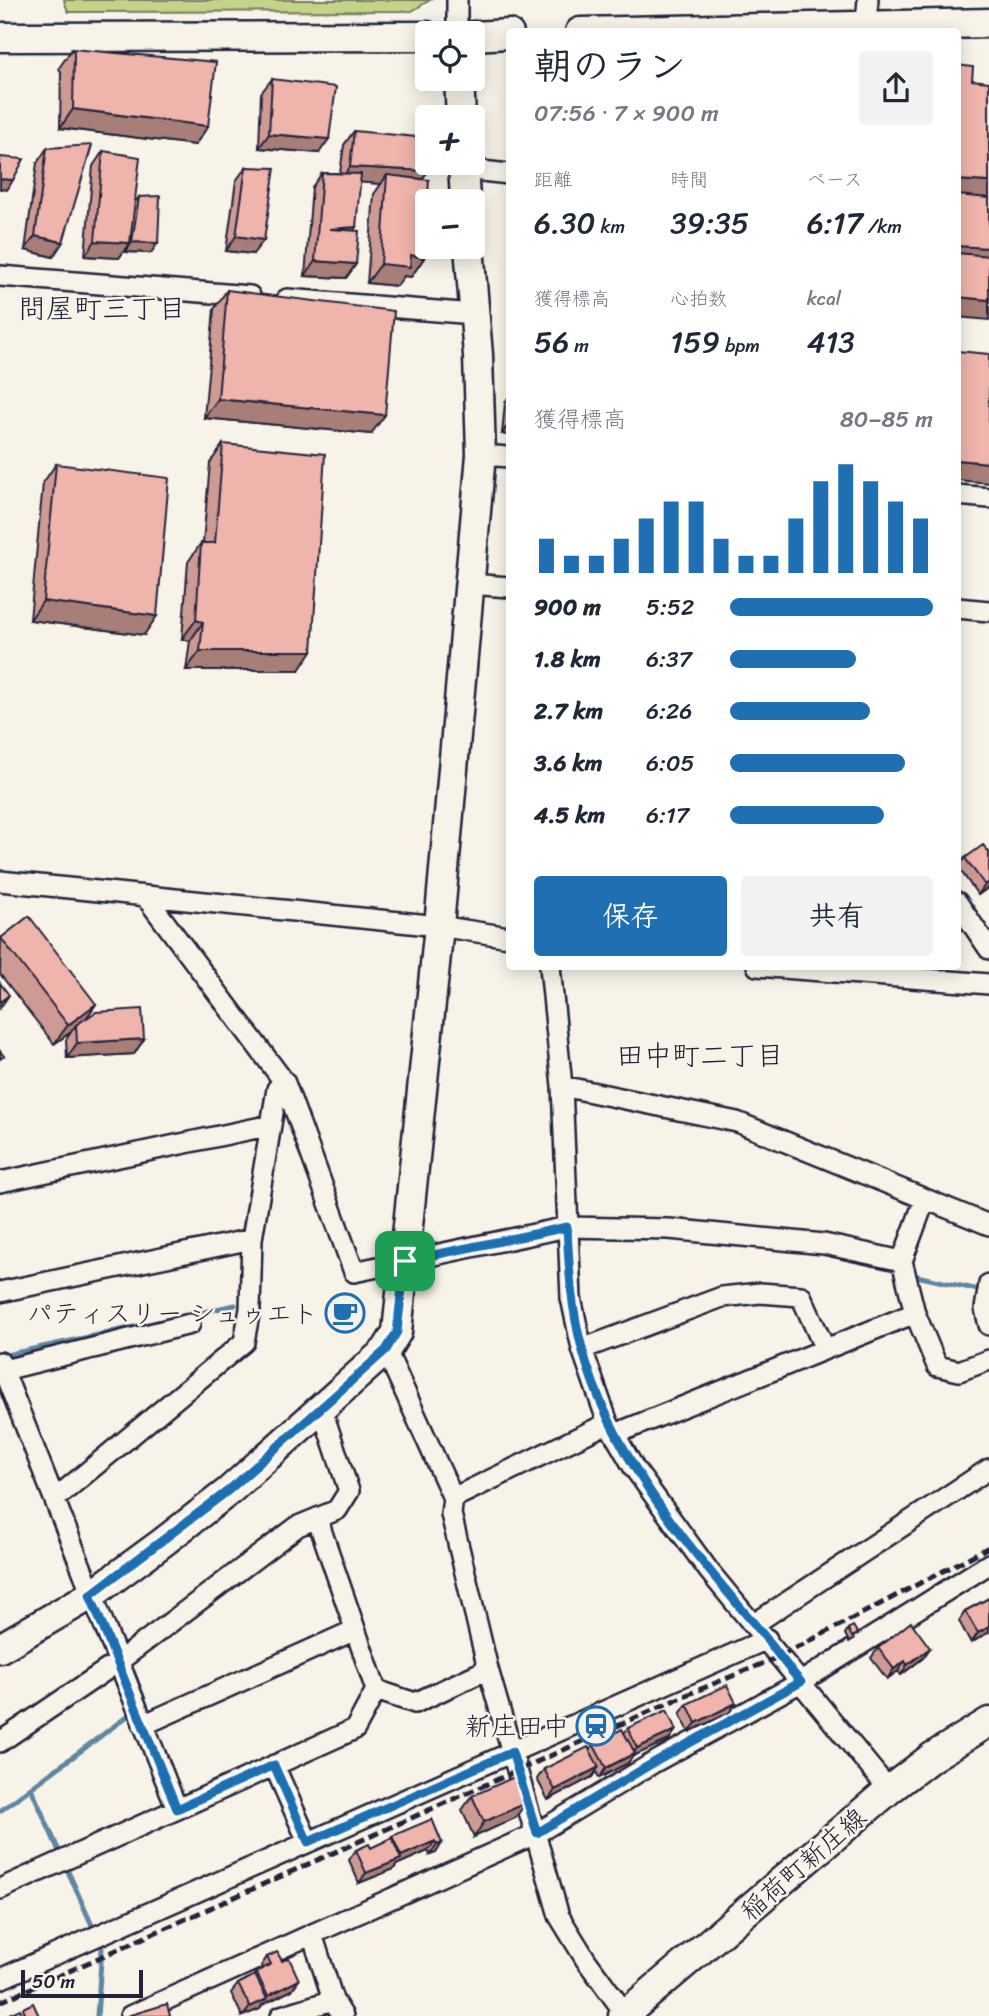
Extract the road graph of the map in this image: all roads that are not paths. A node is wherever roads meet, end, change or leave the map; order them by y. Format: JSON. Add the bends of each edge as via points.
{"nodes":[{"id":1,"x":457,"y":0,"type":"edge"},
{"id":2,"x":867,"y":19,"type":"edge"},
{"id":3,"x":457,"y":21,"type":"edge"},
{"id":4,"x":989,"y":23,"type":"edge"},
{"id":5,"x":668,"y":28,"type":"edge"},
{"id":6,"x":506,"y":34,"type":"edge"},
{"id":7,"x":485,"y":35,"type":"edge"},
{"id":8,"x":415,"y":36,"type":"edge"},
{"id":9,"x":0,"y":37,"type":"edge"},
{"id":10,"x":485,"y":170,"type":"edge"},
{"id":11,"x":506,"y":173,"type":"edge"},
{"id":12,"x":470,"y":259,"type":"edge"},
{"id":13,"x":0,"y":276,"type":"edge"},
{"id":14,"x":474,"y":314,"type":"junction"},
{"id":15,"x":481,"y":455,"type":"junction"},
{"id":16,"x":506,"y":457,"type":"edge"},
{"id":17,"x":961,"y":495,"type":"edge"},
{"id":18,"x":989,"y":498,"type":"edge"},
{"id":19,"x":470,"y":584,"type":"junction"},
{"id":20,"x":506,"y":587,"type":"edge"},
{"id":21,"x":961,"y":608,"type":"edge"},
{"id":22,"x":989,"y":611,"type":"edge"},
{"id":23,"x":0,"y":881,"type":"edge"},
{"id":24,"x":146,"y":897,"type":"junction"},
{"id":25,"x":961,"y":908,"type":"edge"},
{"id":26,"x":439,"y":926,"type":"junction"},
{"id":27,"x":506,"y":937,"type":"edge"},
{"id":28,"x":989,"y":949,"type":"edge"},
{"id":29,"x":550,"y":970,"type":"edge"},
{"id":30,"x":809,"y":970,"type":"edge"},
{"id":31,"x":989,"y":984,"type":"edge"},
{"id":32,"x":284,"y":1081,"type":"junction"},
{"id":33,"x":562,"y":1086,"type":"junction"},
{"id":34,"x":271,"y":1125,"type":"junction"},
{"id":35,"x":0,"y":1182,"type":"edge"},
{"id":36,"x":925,"y":1199,"type":"junction"},
{"id":37,"x":989,"y":1225,"type":"edge"},
{"id":38,"x":567,"y":1227,"type":"junction"},
{"id":39,"x":252,"y":1239,"type":"junction"},
{"id":40,"x":405,"y":1261,"type":"junction"},
{"id":41,"x":902,"y":1261,"type":"junction"},
{"id":42,"x":989,"y":1284,"type":"edge"},
{"id":43,"x":0,"y":1292,"type":"edge"},
{"id":44,"x":915,"y":1313,"type":"junction"},
{"id":45,"x":190,"y":1324,"type":"dead end"},
{"id":46,"x":989,"y":1325,"type":"edge"},
{"id":47,"x":582,"y":1349,"type":"junction"},
{"id":48,"x":825,"y":1349,"type":"junction"},
{"id":49,"x":386,"y":1350,"type":"junction"},
{"id":50,"x":989,"y":1360,"type":"edge"},
{"id":51,"x":1,"y":1368,"type":"edge"},
{"id":52,"x":323,"y":1410,"type":"junction"},
{"id":53,"x":612,"y":1428,"type":"junction"},
{"id":54,"x":989,"y":1469,"type":"edge"},
{"id":55,"x":56,"y":1498,"type":"junction"},
{"id":56,"x":453,"y":1498,"type":"junction"},
{"id":57,"x":317,"y":1518,"type":"junction"},
{"id":58,"x":989,"y":1564,"type":"edge"},
{"id":59,"x":90,"y":1595,"type":"junction"},
{"id":60,"x":754,"y":1624,"type":"junction"},
{"id":61,"x":355,"y":1630,"type":"junction"},
{"id":62,"x":767,"y":1639,"type":"junction"},
{"id":63,"x":0,"y":1648,"type":"edge"},
{"id":64,"x":118,"y":1662,"type":"junction"},
{"id":65,"x":488,"y":1669,"type":"junction"},
{"id":66,"x":801,"y":1682,"type":"junction"},
{"id":67,"x":376,"y":1690,"type":"junction"},
{"id":68,"x":989,"y":1722,"type":"edge"},
{"id":69,"x":143,"y":1726,"type":"junction"},
{"id":70,"x":0,"y":1742,"type":"edge"},
{"id":71,"x":512,"y":1752,"type":"junction"},
{"id":72,"x":274,"y":1765,"type":"junction"},
{"id":73,"x":889,"y":1790,"type":"junction"},
{"id":74,"x":177,"y":1809,"type":"junction"},
{"id":75,"x":537,"y":1833,"type":"junction"},
{"id":76,"x":308,"y":1842,"type":"junction"},
{"id":77,"x":0,"y":1889,"type":"edge"},
{"id":78,"x":312,"y":1934,"type":"junction"},
{"id":79,"x":0,"y":1979,"type":"edge"},
{"id":80,"x":338,"y":2008,"type":"edge"},
{"id":81,"x":625,"y":2015,"type":"edge"},
{"id":82,"x":130,"y":2016,"type":"edge"},
{"id":83,"x":281,"y":2016,"type":"edge"}],
"edges":[{"from":1,"to":3,"type":"street"},
{"from":2,"to":4,"type":"street"},
{"from":2,"to":5,"type":"street"},
{"from":6,"to":7,"type":"street"},
{"from":8,"to":9,"type":"street"},
{"from":10,"to":11,"type":"street"},
{"from":12,"to":14,"type":"street"},
{"from":13,"to":14,"type":"street"},
{"from":14,"to":15,"type":"street"},
{"from":15,"to":16,"type":"street"},
{"from":15,"to":19,"type":"street"},
{"from":17,"to":18,"type":"street"},
{"from":19,"to":20,"type":"street"},
{"from":19,"to":26,"type":"street"},
{"from":21,"to":22,"type":"street"},
{"from":23,"to":24,"type":"street"},
{"from":24,"to":26,"type":"street"},
{"from":24,"to":32,"type":"street"},
{"from":25,"to":28,"type":"street"},
{"from":26,"to":27,"type":"street"},
{"from":26,"to":40,"type":"street"},
{"from":29,"to":33,"type":"street"},
{"from":30,"to":31,"type":"street"},
{"from":32,"to":34,"type":"street","via":[[276,1089]]},
{"from":32,"to":40,"type":"street","via":[[354,1272]]},
{"from":33,"to":36,"type":"street","via":[[737,1122]]},
{"from":33,"to":38,"type":"street"},
{"from":34,"to":35,"type":"street"},
{"from":34,"to":39,"type":"street"},
{"from":36,"to":37,"type":"street"},
{"from":36,"to":41,"type":"street"},
{"from":38,"to":40,"type":"street"},
{"from":38,"to":41,"type":"street","via":[[669,1229],[824,1244]]},
{"from":38,"to":47,"type":"street","via":[[571,1298]]},
{"from":39,"to":43,"type":"street"},
{"from":39,"to":55,"type":"street","via":[[244,1342]]},
{"from":40,"to":49,"type":"street","via":[[397,1332]]},
{"from":41,"to":44,"type":"street"},
{"from":42,"to":46,"type":"street","via":[[985,1309]]},
{"from":44,"to":48,"type":"street"},
{"from":44,"to":50,"type":"street","via":[[937,1366],[959,1371]]},
{"from":45,"to":51,"type":"street"},
{"from":47,"to":48,"type":"street","via":[[722,1297],[760,1293],[801,1296]]},
{"from":47,"to":53,"type":"street"},
{"from":48,"to":53,"type":"street"},
{"from":49,"to":52,"type":"street"},
{"from":49,"to":56,"type":"street"},
{"from":51,"to":55,"type":"street"},
{"from":52,"to":57,"type":"street","via":[[349,1491],[337,1510]]},
{"from":52,"to":59,"type":"street","via":[[229,1490]]},
{"from":53,"to":56,"type":"street"},
{"from":53,"to":60,"type":"street","via":[[670,1519]]},
{"from":54,"to":60,"type":"street"},
{"from":55,"to":59,"type":"street"},
{"from":56,"to":65,"type":"street","via":[[451,1514]]},
{"from":57,"to":61,"type":"street"},
{"from":57,"to":64,"type":"street","via":[[298,1526]]},
{"from":58,"to":66,"type":"street"},
{"from":59,"to":63,"type":"street"},
{"from":59,"to":64,"type":"street"},
{"from":60,"to":62,"type":"street"},
{"from":61,"to":67,"type":"street"},
{"from":61,"to":69,"type":"street"},
{"from":62,"to":66,"type":"street"},
{"from":62,"to":71,"type":"street"},
{"from":64,"to":69,"type":"street"},
{"from":64,"to":70,"type":"street"},
{"from":65,"to":67,"type":"street","via":[[415,1703]]},
{"from":65,"to":71,"type":"street"},
{"from":66,"to":73,"type":"street"},
{"from":66,"to":75,"type":"street"},
{"from":67,"to":72,"type":"street","via":[[355,1729]]},
{"from":68,"to":73,"type":"street","name":"稲荷町新庄線"},
{"from":69,"to":74,"type":"street"},
{"from":71,"to":75,"type":"street"},
{"from":71,"to":76,"type":"street"},
{"from":72,"to":74,"type":"street"},
{"from":72,"to":76,"type":"street"},
{"from":73,"to":81,"type":"street","name":"稲荷町新庄線"},
{"from":74,"to":77,"type":"street"},
{"from":75,"to":78,"type":"street"},
{"from":75,"to":81,"type":"street","via":[[559,1916]]},
{"from":76,"to":79,"type":"street"},
{"from":78,"to":80,"type":"street"},
{"from":78,"to":82,"type":"street"},
{"from":80,"to":83,"type":"street"}]}
